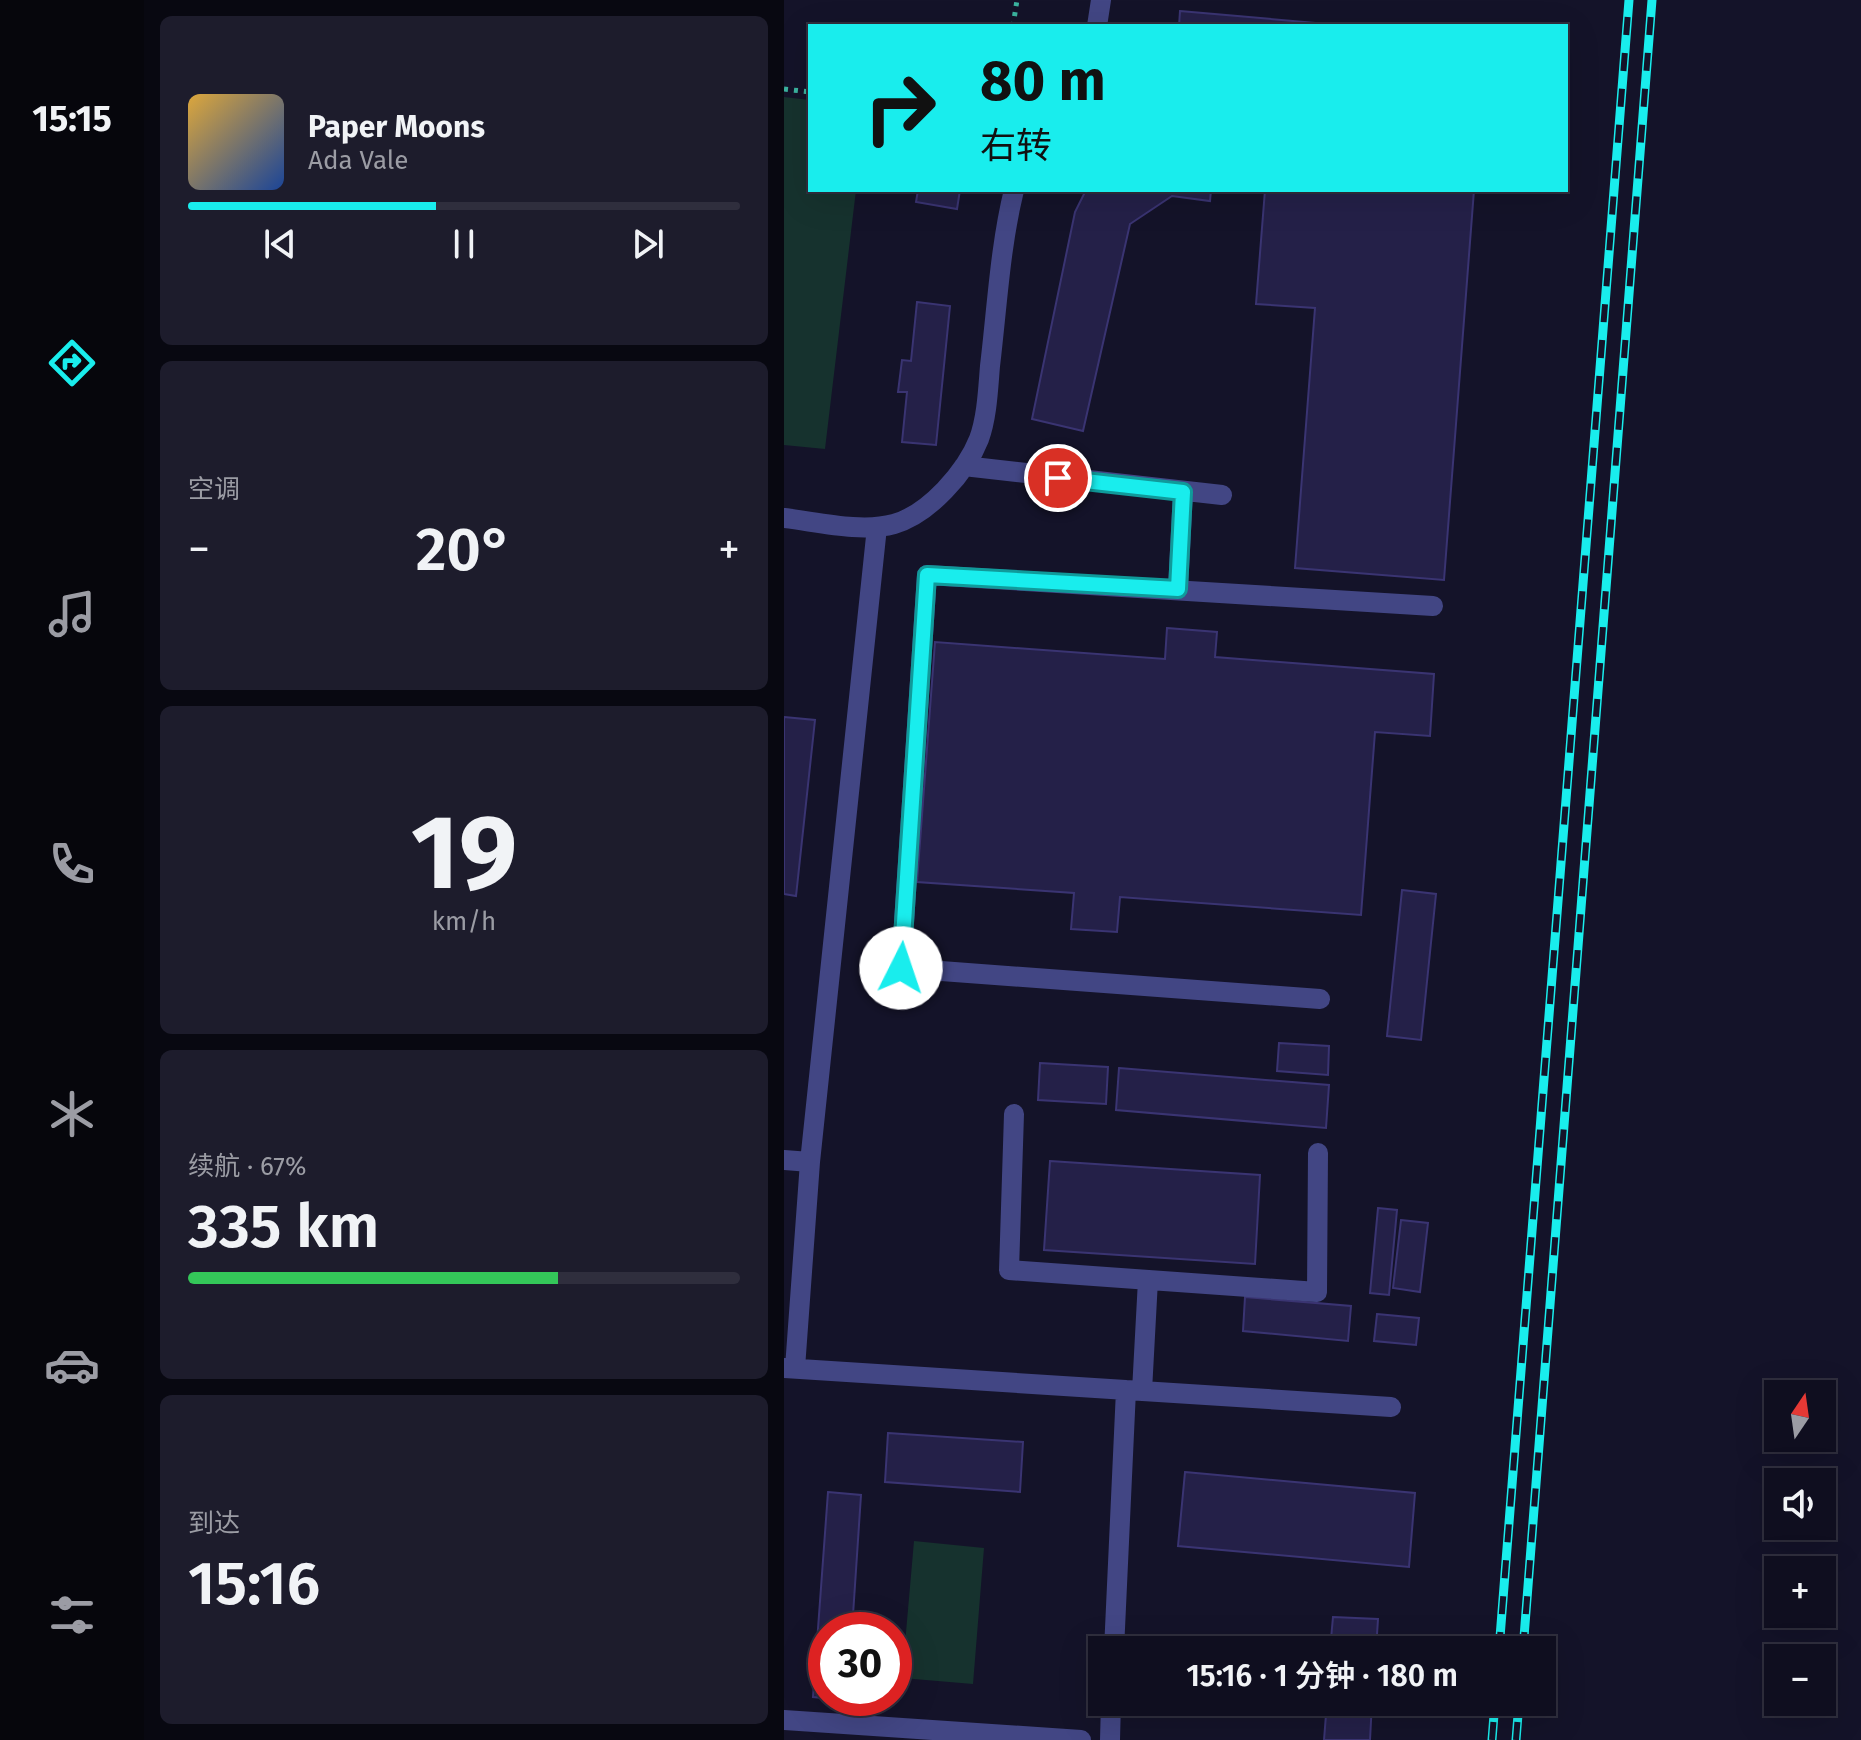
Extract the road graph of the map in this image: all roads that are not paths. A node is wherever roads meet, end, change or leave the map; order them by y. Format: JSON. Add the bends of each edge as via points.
{"nodes":[{"id":1,"x":1101,"y":0,"type":"edge"},
{"id":2,"x":1097,"y":24,"type":"edge"},
{"id":3,"x":1014,"y":192,"type":"edge"},
{"id":4,"x":964,"y":466,"type":"junction"},
{"id":5,"x":1183,"y":492,"type":"junction"},
{"id":6,"x":1222,"y":495,"type":"dead end"},
{"id":7,"x":784,"y":518,"type":"edge"},
{"id":8,"x":877,"y":527,"type":"junction"},
{"id":9,"x":1178,"y":589,"type":"junction"},
{"id":10,"x":1433,"y":606,"type":"dead end"},
{"id":11,"x":1320,"y":999,"type":"dead end"},
{"id":12,"x":1014,"y":1114,"type":"dead end"},
{"id":13,"x":1318,"y":1153,"type":"dead end"},
{"id":14,"x":784,"y":1160,"type":"edge"},
{"id":15,"x":810,"y":1162,"type":"junction"},
{"id":16,"x":1148,"y":1280,"type":"junction"},
{"id":17,"x":790,"y":1368,"type":"edge"},
{"id":18,"x":1134,"y":1390,"type":"junction"},
{"id":19,"x":1391,"y":1407,"type":"dead end"},
{"id":20,"x":1115,"y":1636,"type":"edge"},
{"id":21,"x":1111,"y":1716,"type":"edge"},
{"id":22,"x":784,"y":1720,"type":"edge"},
{"id":23,"x":1081,"y":1740,"type":"edge"},
{"id":24,"x":1110,"y":1740,"type":"edge"}],
"edges":[{"from":1,"to":2,"type":"street"},
{"from":3,"to":4,"type":"street","via":[[985,409],[979,439]]},
{"from":4,"to":5,"type":"street"},
{"from":4,"to":8,"type":"street","via":[[912,517]]},
{"from":5,"to":6,"type":"street"},
{"from":5,"to":9,"type":"street"},
{"from":7,"to":8,"type":"street"},
{"from":8,"to":15,"type":"street"},
{"from":9,"to":10,"type":"street"},
{"from":9,"to":11,"type":"street","via":[[927,575],[901,968]]},
{"from":12,"to":16,"type":"street","via":[[1009,1270]]},
{"from":13,"to":16,"type":"street","via":[[1317,1292]]},
{"from":14,"to":15,"type":"street"},
{"from":15,"to":17,"type":"street"},
{"from":16,"to":18,"type":"street"},
{"from":17,"to":18,"type":"street"},
{"from":18,"to":19,"type":"street"},
{"from":18,"to":20,"type":"street"},
{"from":21,"to":24,"type":"street"},
{"from":22,"to":23,"type":"street"}]}
